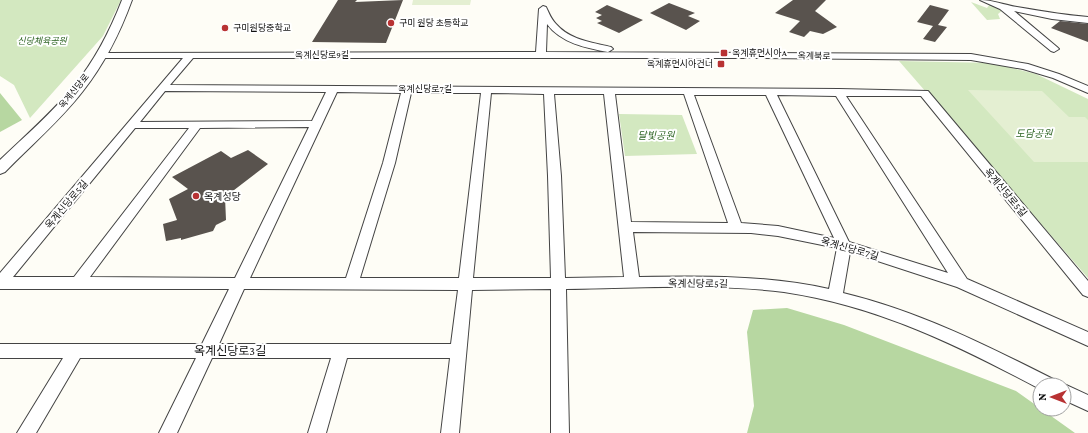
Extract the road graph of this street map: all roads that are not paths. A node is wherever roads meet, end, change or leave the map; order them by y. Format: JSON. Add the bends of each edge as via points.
{"nodes":[{"id":1,"x":127,"y":0,"type":"edge"},
{"id":2,"x":984,"y":0,"type":"edge"},
{"id":3,"x":995,"y":0,"type":"edge"},
{"id":4,"x":543,"y":4,"type":"edge"},
{"id":5,"x":1003,"y":6,"type":"junction"},
{"id":6,"x":1088,"y":20,"type":"edge"},
{"id":7,"x":1054,"y":49,"type":"dead end"},
{"id":8,"x":102,"y":55,"type":"junction"},
{"id":9,"x":190,"y":55,"type":"junction"},
{"id":10,"x":541,"y":55,"type":"junction"},
{"id":11,"x":653,"y":55,"type":"junction"},
{"id":12,"x":162,"y":88,"type":"junction"},
{"id":13,"x":333,"y":89,"type":"junction"},
{"id":14,"x":407,"y":89,"type":"junction"},
{"id":15,"x":486,"y":90,"type":"junction"},
{"id":16,"x":549,"y":90,"type":"junction"},
{"id":17,"x":609,"y":90,"type":"junction"},
{"id":18,"x":1088,"y":90,"type":"edge"},
{"id":19,"x":688,"y":91,"type":"junction"},
{"id":20,"x":770,"y":92,"type":"junction"},
{"id":21,"x":839,"y":92,"type":"junction"},
{"id":22,"x":924,"y":93,"type":"joint"},
{"id":23,"x":316,"y":124,"type":"junction"},
{"id":24,"x":132,"y":125,"type":"junction"},
{"id":25,"x":197,"y":125,"type":"junction"},
{"id":26,"x":0,"y":168,"type":"edge"},
{"id":27,"x":625,"y":227,"type":"junction"},
{"id":28,"x":736,"y":228,"type":"junction"},
{"id":29,"x":844,"y":245,"type":"junction"},
{"id":30,"x":632,"y":282,"type":"junction"},
{"id":31,"x":0,"y":283,"type":"edge"},
{"id":32,"x":78,"y":283,"type":"junction"},
{"id":33,"x":240,"y":284,"type":"junction"},
{"id":34,"x":351,"y":284,"type":"junction"},
{"id":35,"x":466,"y":284,"type":"junction"},
{"id":36,"x":559,"y":284,"type":"junction"},
{"id":37,"x":962,"y":284,"type":"junction"},
{"id":38,"x":1088,"y":291,"type":"edge"},
{"id":39,"x":835,"y":297,"type":"junction"},
{"id":40,"x":1088,"y":339,"type":"edge"},
{"id":41,"x":459,"y":350,"type":"junction"},
{"id":42,"x":0,"y":351,"type":"edge"},
{"id":43,"x":76,"y":351,"type":"junction"},
{"id":44,"x":208,"y":351,"type":"junction"},
{"id":45,"x":341,"y":351,"type":"junction"},
{"id":46,"x":1033,"y":377,"type":"edge"},
{"id":47,"x":1072,"y":396,"type":"edge"},
{"id":48,"x":1088,"y":403,"type":"edge"},
{"id":49,"x":26,"y":433,"type":"edge"},
{"id":50,"x":168,"y":433,"type":"edge"},
{"id":51,"x":317,"y":433,"type":"edge"},
{"id":52,"x":450,"y":433,"type":"edge"},
{"id":53,"x":560,"y":433,"type":"edge"}],
"edges":[{"from":1,"to":8,"type":"street","name":"옥계신당로"},
{"from":2,"to":5,"type":"street"},
{"from":3,"to":5,"type":"street"},
{"from":4,"to":10,"type":"street"},
{"from":4,"to":11,"type":"street","via":[[546,19],[570,39],[604,49]]},
{"from":5,"to":6,"type":"street"},
{"from":5,"to":7,"type":"street"},
{"from":8,"to":9,"type":"street","name":"옥계신당로9길"},
{"from":8,"to":26,"type":"street","name":"옥계신당로","via":[[70,99]]},
{"from":9,"to":10,"type":"street","name":"옥계신당로9길"},
{"from":9,"to":12,"type":"street","name":"옥계신당로5길"},
{"from":10,"to":11,"type":"street","name":"옥계북로"},
{"from":11,"to":18,"type":"street","name":"옥계북로","via":[[984,58],[1040,71]]},
{"from":12,"to":13,"type":"street","name":"옥계신당로7길"},
{"from":12,"to":24,"type":"street","name":"옥계신당로5길"},
{"from":13,"to":14,"type":"street","name":"옥계신당로7길"},
{"from":13,"to":23,"type":"street"},
{"from":14,"to":15,"type":"street","name":"옥계신당로7길"},
{"from":14,"to":34,"type":"street","via":[[389,163]]},
{"from":15,"to":16,"type":"street","name":"옥계신당로7길"},
{"from":15,"to":35,"type":"street"},
{"from":16,"to":17,"type":"street","name":"옥계신당로7길"},
{"from":16,"to":36,"type":"street","via":[[555,163]]},
{"from":17,"to":19,"type":"street","name":"옥계신당로7길"},
{"from":17,"to":27,"type":"street"},
{"from":19,"to":20,"type":"street","name":"옥계신당로7길"},
{"from":19,"to":28,"type":"street"},
{"from":20,"to":21,"type":"street","name":"옥계신당로7길"},
{"from":20,"to":29,"type":"street"},
{"from":21,"to":22,"type":"street","name":"옥계신당로7길"},
{"from":21,"to":37,"type":"street"},
{"from":22,"to":38,"type":"street","name":"옥계신당로5길"},
{"from":23,"to":25,"type":"street"},
{"from":23,"to":33,"type":"street"},
{"from":24,"to":25,"type":"street"},
{"from":24,"to":31,"type":"street","name":"옥계신당로5길"},
{"from":25,"to":32,"type":"street"},
{"from":27,"to":28,"type":"street","name":"옥계신당로7길"},
{"from":27,"to":30,"type":"street"},
{"from":28,"to":29,"type":"street","name":"옥계신당로7길","via":[[778,231]]},
{"from":29,"to":37,"type":"street","name":"옥계신당로7길"},
{"from":29,"to":39,"type":"street"},
{"from":30,"to":36,"type":"street","name":"옥계신당로5길"},
{"from":30,"to":39,"type":"street","name":"옥계신당로5길","via":[[722,282],[791,288]]},
{"from":31,"to":32,"type":"street","name":"옥계신당로5길"},
{"from":32,"to":33,"type":"street","name":"옥계신당로5길"},
{"from":33,"to":34,"type":"street","name":"옥계신당로5길"},
{"from":33,"to":44,"type":"street"},
{"from":34,"to":35,"type":"street","name":"옥계신당로5길"},
{"from":35,"to":36,"type":"street","name":"옥계신당로5길"},
{"from":35,"to":41,"type":"street"},
{"from":36,"to":53,"type":"street"},
{"from":37,"to":40,"type":"street","name":"옥계신당로7길"},
{"from":39,"to":46,"type":"street","name":"옥계신당로5길","via":[[921,323]]},
{"from":41,"to":45,"type":"street","name":"옥계신당로3길"},
{"from":41,"to":52,"type":"street"},
{"from":42,"to":43,"type":"street","name":"옥계신당로3길"},
{"from":43,"to":44,"type":"street","name":"옥계신당로3길"},
{"from":43,"to":49,"type":"street"},
{"from":44,"to":45,"type":"street","name":"옥계신당로3길"},
{"from":44,"to":50,"type":"street"},
{"from":45,"to":51,"type":"street"},
{"from":47,"to":48,"type":"street"}]}
